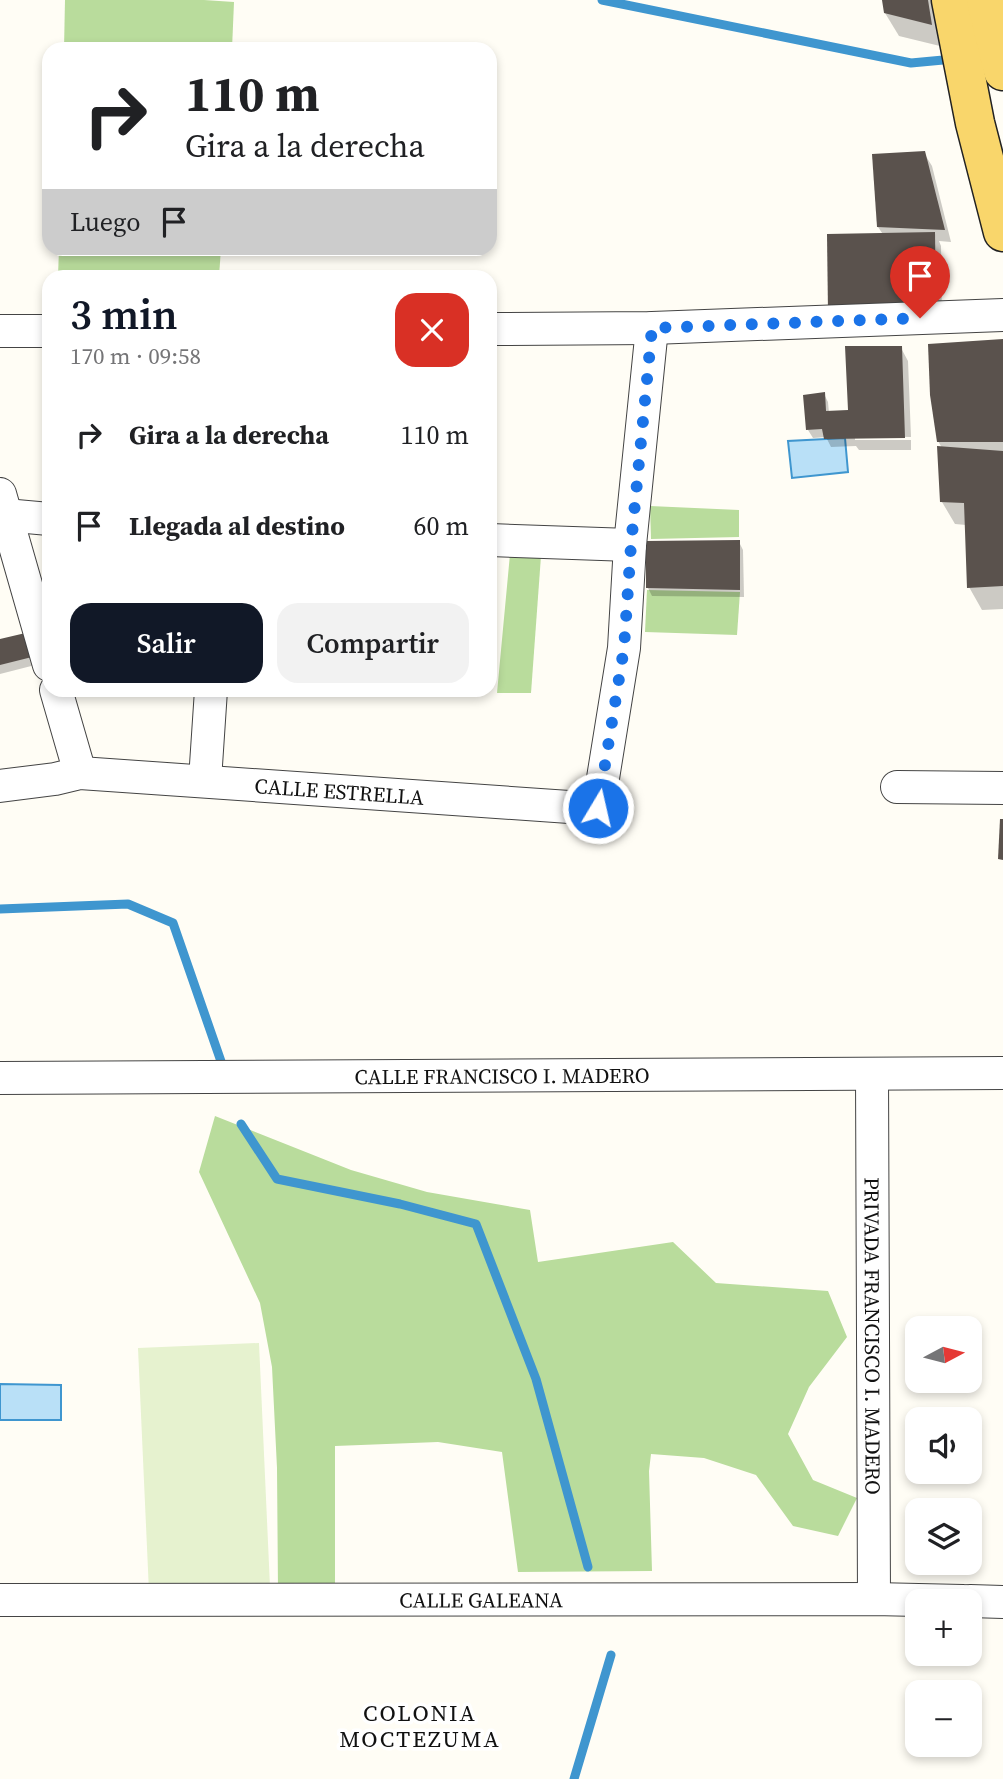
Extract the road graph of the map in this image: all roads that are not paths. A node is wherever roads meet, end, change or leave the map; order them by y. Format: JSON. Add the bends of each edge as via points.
{"nodes":[{"id":1,"x":971,"y":11,"type":"edge"},
{"id":2,"x":1003,"y":71,"type":"edge"},
{"id":3,"x":1003,"y":232,"type":"edge"},
{"id":4,"x":1003,"y":315,"type":"edge"},
{"id":5,"x":652,"y":328,"type":"junction"},
{"id":6,"x":497,"y":329,"type":"edge"},
{"id":7,"x":0,"y":331,"type":"edge"},
{"id":8,"x":42,"y":331,"type":"edge"},
{"id":9,"x":3,"y":505,"type":"edge"},
{"id":10,"x":42,"y":517,"type":"edge"},
{"id":11,"x":497,"y":540,"type":"edge"},
{"id":12,"x":631,"y":545,"type":"junction"},
{"id":13,"x":42,"y":641,"type":"edge"},
{"id":14,"x":58,"y":697,"type":"edge"},
{"id":15,"x":211,"y":697,"type":"edge"},
{"id":16,"x":80,"y":772,"type":"junction"},
{"id":17,"x":205,"y":780,"type":"junction"},
{"id":18,"x":0,"y":786,"type":"edge"},
{"id":19,"x":897,"y":787,"type":"dead end"},
{"id":20,"x":1003,"y":788,"type":"edge"},
{"id":21,"x":1003,"y":1073,"type":"edge"},
{"id":22,"x":872,"y":1074,"type":"junction"},
{"id":23,"x":0,"y":1078,"type":"edge"},
{"id":24,"x":874,"y":1599,"type":"junction"},
{"id":25,"x":0,"y":1600,"type":"edge"},
{"id":26,"x":905,"y":1600,"type":"edge"},
{"id":27,"x":982,"y":1601,"type":"edge"},
{"id":28,"x":1003,"y":1602,"type":"edge"}],
"edges":[{"from":1,"to":2,"type":"main road"},
{"from":1,"to":3,"type":"main road","via":[[975,123]]},
{"from":4,"to":5,"type":"street"},
{"from":5,"to":6,"type":"street"},
{"from":5,"to":12,"type":"street"},
{"from":7,"to":8,"type":"street"},
{"from":9,"to":10,"type":"street"},
{"from":9,"to":13,"type":"street"},
{"from":11,"to":12,"type":"street"},
{"from":12,"to":17,"type":"street","name":"CALLE ESTRELLA","via":[[624,648],[598,808]]},
{"from":14,"to":16,"type":"street"},
{"from":15,"to":17,"type":"street"},
{"from":16,"to":17,"type":"street","name":"CALLE ESTRELLA"},
{"from":16,"to":18,"type":"street","name":"CALLE ESTRELLA"},
{"from":19,"to":20,"type":"street"},
{"from":21,"to":22,"type":"street","name":"CALLE FRANCISCO I. MADERO"},
{"from":22,"to":23,"type":"street","name":"CALLE FRANCISCO I. MADERO"},
{"from":22,"to":24,"type":"street","name":"PRIVADA FRANCISCO I. MADERO"},
{"from":24,"to":25,"type":"street","name":"CALLE GALEANA"},
{"from":24,"to":26,"type":"street","name":"CALLE GALEANA"},
{"from":27,"to":28,"type":"street"}]}
